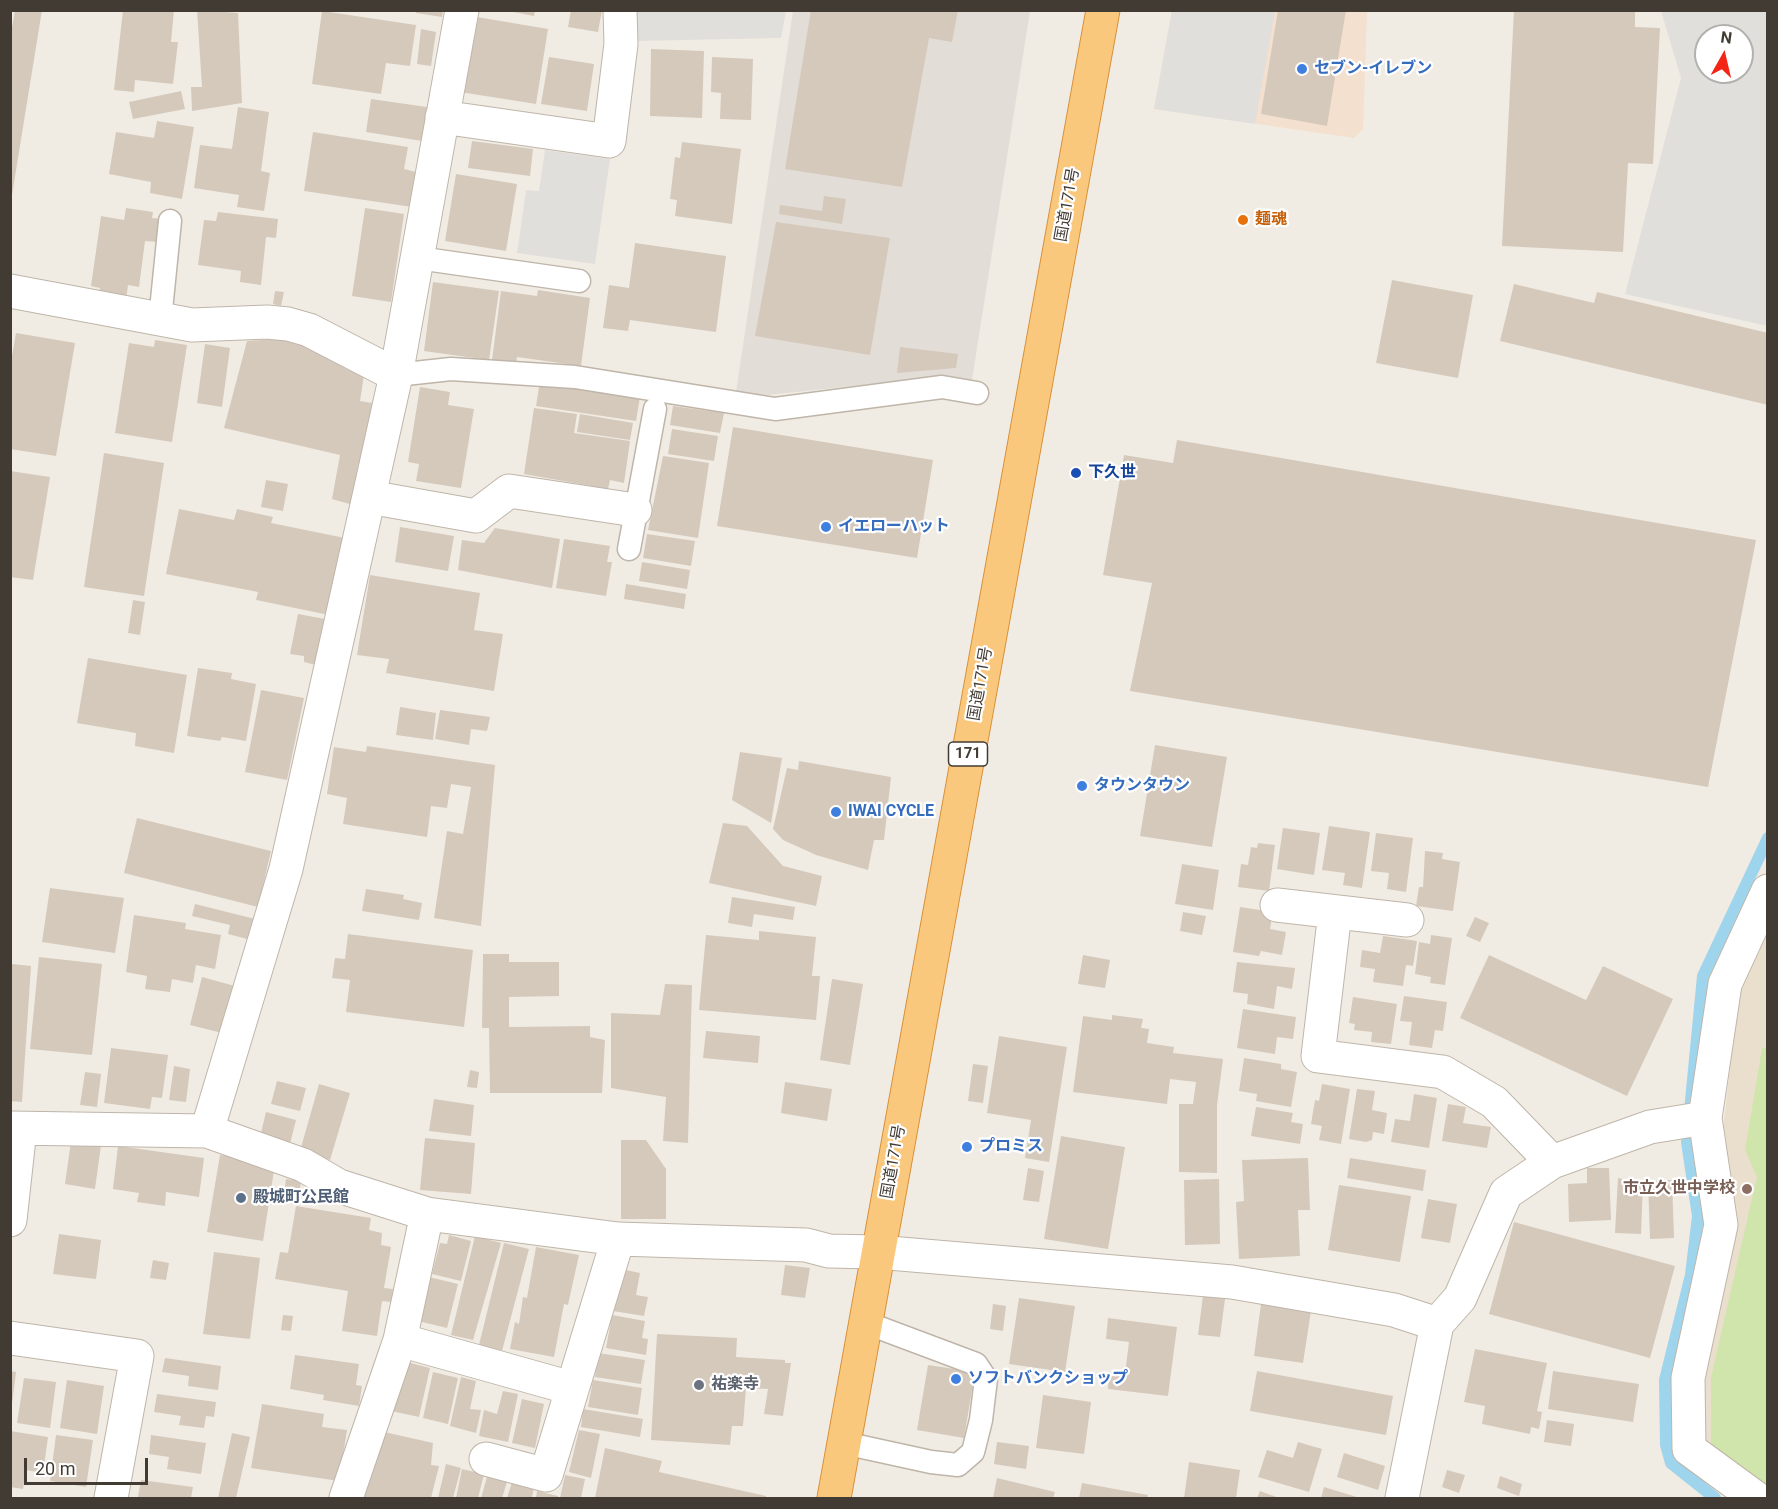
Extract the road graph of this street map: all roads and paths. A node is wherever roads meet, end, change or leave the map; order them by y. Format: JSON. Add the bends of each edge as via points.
{"nodes":[{"id":1,"x":462,"y":10,"type":"edge"},
{"id":2,"x":620,"y":10,"type":"edge"},
{"id":3,"x":1103,"y":10,"type":"edge"},
{"id":4,"x":442,"y":117,"type":"junction"},
{"id":5,"x":170,"y":221,"type":"dead end"},
{"id":6,"x":417,"y":258,"type":"junction"},
{"id":7,"x":579,"y":281,"type":"dead end"},
{"id":8,"x":10,"y":291,"type":"edge"},
{"id":9,"x":160,"y":320,"type":"junction"},
{"id":10,"x":396,"y":375,"type":"junction"},
{"id":11,"x":977,"y":393,"type":"dead end"},
{"id":12,"x":655,"y":409,"type":"dead end"},
{"id":13,"x":369,"y":497,"type":"junction"},
{"id":14,"x":635,"y":510,"type":"junction"},
{"id":15,"x":629,"y":549,"type":"dead end"},
{"id":16,"x":1767,"y":891,"type":"edge"},
{"id":17,"x":1277,"y":905,"type":"dead end"},
{"id":18,"x":1335,"y":912,"type":"junction"},
{"id":19,"x":1407,"y":920,"type":"dead end"},
{"id":20,"x":1705,"y":1118,"type":"junction"},
{"id":21,"x":15,"y":1129,"type":"edge"},
{"id":22,"x":207,"y":1131,"type":"junction"},
{"id":23,"x":1552,"y":1162,"type":"junction"},
{"id":24,"x":427,"y":1214,"type":"junction"},
{"id":25,"x":10,"y":1220,"type":"edge"},
{"id":26,"x":618,"y":1239,"type":"junction"},
{"id":27,"x":877,"y":1252,"type":"junction"},
{"id":28,"x":864,"y":1322,"type":"junction"},
{"id":29,"x":1437,"y":1324,"type":"junction"},
{"id":30,"x":10,"y":1338,"type":"edge"},
{"id":31,"x":400,"y":1340,"type":"junction"},
{"id":32,"x":571,"y":1388,"type":"junction"},
{"id":33,"x":844,"y":1443,"type":"junction"},
{"id":34,"x":486,"y":1459,"type":"dead end"},
{"id":35,"x":111,"y":1498,"type":"edge"},
{"id":36,"x":346,"y":1498,"type":"edge"},
{"id":37,"x":834,"y":1498,"type":"edge"},
{"id":38,"x":1402,"y":1498,"type":"edge"},
{"id":39,"x":1756,"y":1498,"type":"edge"}],
"edges":[{"from":1,"to":4,"type":"street"},
{"from":2,"to":4,"type":"street","via":[[621,44],[609,141]]},
{"from":3,"to":27,"type":"highway","name":"国道171号","number":"171"},
{"from":4,"to":6,"type":"street"},
{"from":5,"to":9,"type":"lane"},
{"from":6,"to":7,"type":"lane"},
{"from":6,"to":10,"type":"street"},
{"from":8,"to":9,"type":"street"},
{"from":9,"to":10,"type":"street","via":[[192,325],[288,324],[309,330]]},
{"from":10,"to":11,"type":"lane","via":[[450,369],[575,377],[775,409],[942,387]]},
{"from":10,"to":13,"type":"street"},
{"from":12,"to":14,"type":"lane"},
{"from":13,"to":14,"type":"street","via":[[476,516],[509,491]]},
{"from":13,"to":22,"type":"street","via":[[286,869]]},
{"from":14,"to":15,"type":"lane"},
{"from":16,"to":20,"type":"street","via":[[1725,984]]},
{"from":17,"to":18,"type":"street"},
{"from":18,"to":19,"type":"street"},
{"from":18,"to":23,"type":"street","via":[[1318,1056],[1443,1072],[1494,1102]]},
{"from":20,"to":23,"type":"street","via":[[1650,1127]]},
{"from":20,"to":39,"type":"street","via":[[1721,1226],[1688,1378],[1689,1449]]},
{"from":21,"to":22,"type":"street"},
{"from":21,"to":25,"type":"street"},
{"from":22,"to":24,"type":"street","via":[[303,1165],[339,1186]]},
{"from":23,"to":29,"type":"street","via":[[1506,1192],[1460,1298]]},
{"from":24,"to":26,"type":"street"},
{"from":24,"to":31,"type":"street"},
{"from":26,"to":27,"type":"street","via":[[806,1245],[829,1251]]},
{"from":26,"to":32,"type":"street"},
{"from":27,"to":28,"type":"highway","name":"国道171号","number":"171"},
{"from":27,"to":29,"type":"street","via":[[1232,1282],[1394,1310]]},
{"from":28,"to":33,"type":"highway","name":"国道171号","number":"171"},
{"from":28,"to":33,"type":"lane","via":[[976,1364],[986,1379],[980,1428],[973,1452],[958,1465]]},
{"from":29,"to":38,"type":"street"},
{"from":30,"to":35,"type":"street","via":[[137,1356]]},
{"from":31,"to":32,"type":"street"},
{"from":31,"to":36,"type":"street"},
{"from":32,"to":34,"type":"street","via":[[546,1475]]},
{"from":33,"to":37,"type":"highway","name":"国道171号","number":"171"}]}
